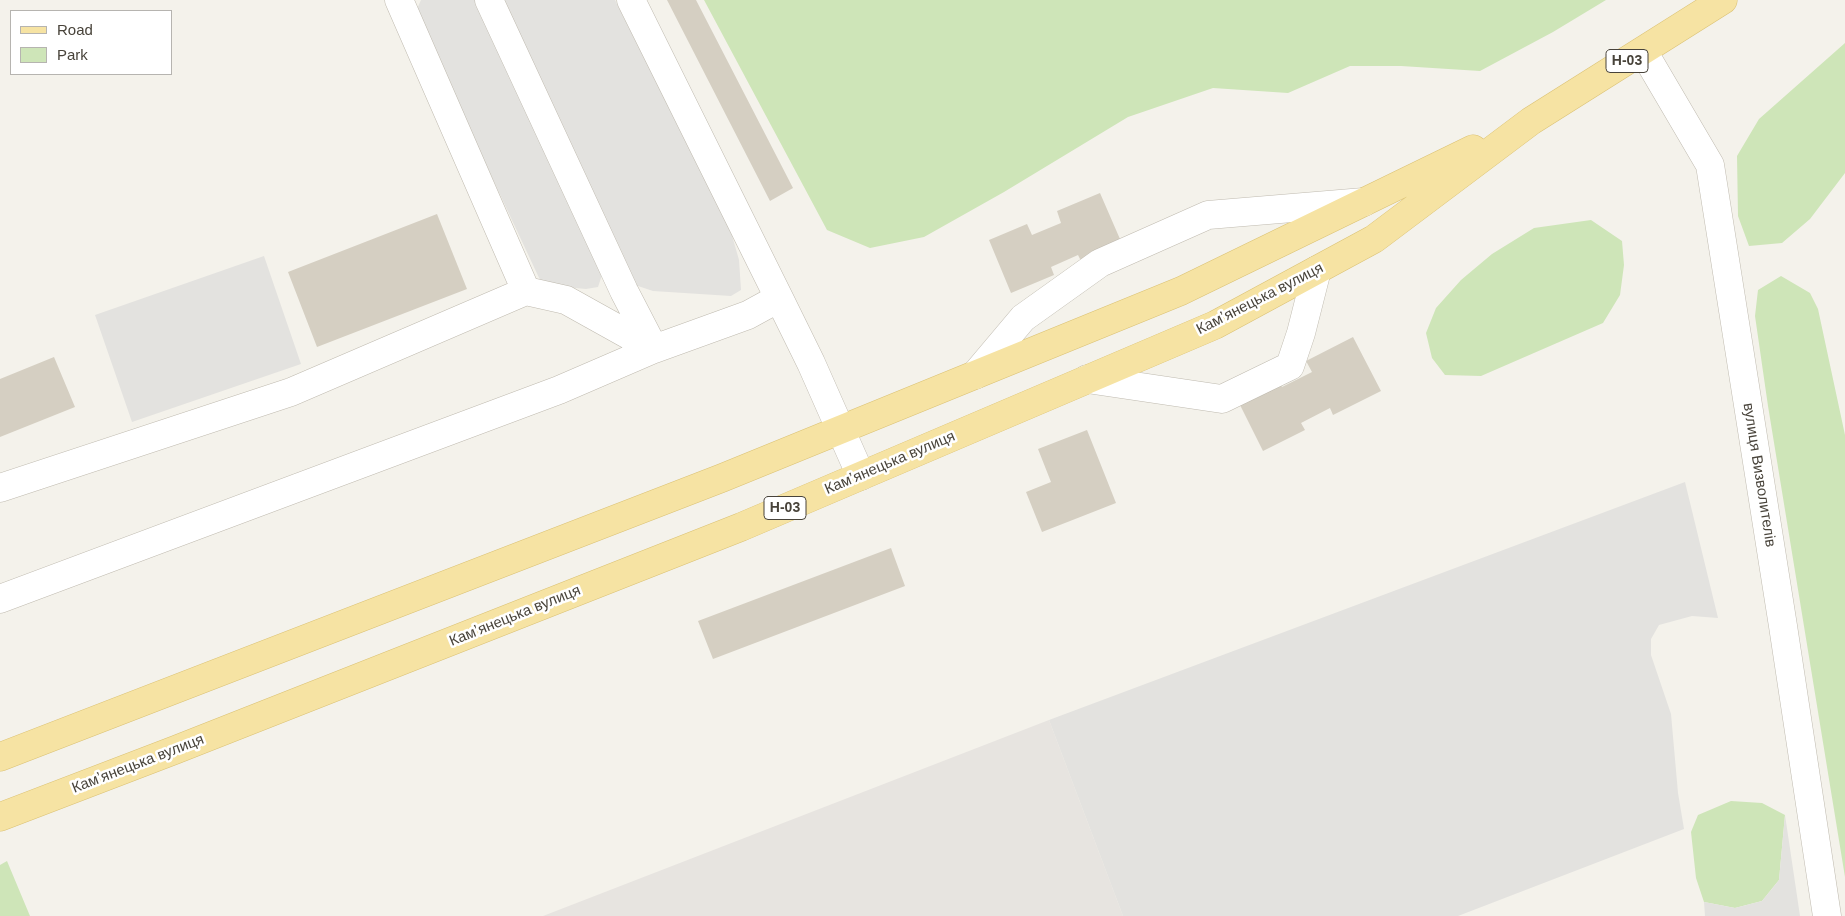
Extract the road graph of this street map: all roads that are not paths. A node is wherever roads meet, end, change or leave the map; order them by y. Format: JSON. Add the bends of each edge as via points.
{"nodes":[{"id":1,"x":399,"y":0,"type":"edge"},
{"id":2,"x":489,"y":0,"type":"edge"},
{"id":3,"x":631,"y":0,"type":"edge"},
{"id":4,"x":1723,"y":0,"type":"edge"},
{"id":5,"x":1643,"y":51,"type":"junction"},
{"id":6,"x":1531,"y":121,"type":"junction"},
{"id":7,"x":1365,"y":202,"type":"junction"},
{"id":8,"x":1316,"y":270,"type":"junction"},
{"id":9,"x":526,"y":291,"type":"junction"},
{"id":10,"x":779,"y":298,"type":"junction"},
{"id":11,"x":654,"y":349,"type":"junction"},
{"id":12,"x":975,"y":375,"type":"junction"},
{"id":13,"x":1086,"y":379,"type":"junction"},
{"id":14,"x":840,"y":430,"type":"junction"},
{"id":15,"x":861,"y":476,"type":"junction"},
{"id":16,"x":0,"y":488,"type":"edge"},
{"id":17,"x":0,"y":599,"type":"edge"},
{"id":18,"x":0,"y":757,"type":"edge"},
{"id":19,"x":0,"y":817,"type":"edge"},
{"id":20,"x":1826,"y":916,"type":"edge"}],
"edges":[{"from":1,"to":9,"type":"street"},
{"from":2,"to":11,"type":"street"},
{"from":3,"to":10,"type":"street"},
{"from":4,"to":5,"type":"main road","name":"Камʼянецька вулиця","number":"Н-03"},
{"from":5,"to":6,"type":"main road","name":"Камʼянецька вулиця","number":"Н-03"},
{"from":5,"to":20,"type":"street","name":"вулиця Визволителів","via":[[1710,165]]},
{"from":6,"to":7,"type":"main road"},
{"from":6,"to":8,"type":"main road","name":"Камʼянецька вулиця","number":"Н-03","via":[[1374,240]]},
{"from":7,"to":12,"type":"main road","via":[[1181,291]]},
{"from":7,"to":12,"type":"street","via":[[1208,215],[1100,263],[1023,318]]},
{"from":8,"to":13,"type":"main road","name":"Камʼянецька вулиця","number":"Н-03","via":[[1215,325]]},
{"from":8,"to":13,"type":"street","via":[[1290,366],[1222,400]]},
{"from":9,"to":11,"type":"street","via":[[566,300]]},
{"from":9,"to":16,"type":"street","via":[[290,392]]},
{"from":10,"to":11,"type":"street","via":[[748,315]]},
{"from":10,"to":14,"type":"street"},
{"from":11,"to":17,"type":"street","via":[[559,390]]},
{"from":12,"to":14,"type":"main road"},
{"from":13,"to":15,"type":"main road","name":"Камʼянецька вулиця","number":"Н-03"},
{"from":14,"to":15,"type":"street"},
{"from":14,"to":18,"type":"main road"},
{"from":15,"to":19,"type":"main road","name":"Камʼянецька вулиця","number":"Н-03","via":[[713,538]]}]}
